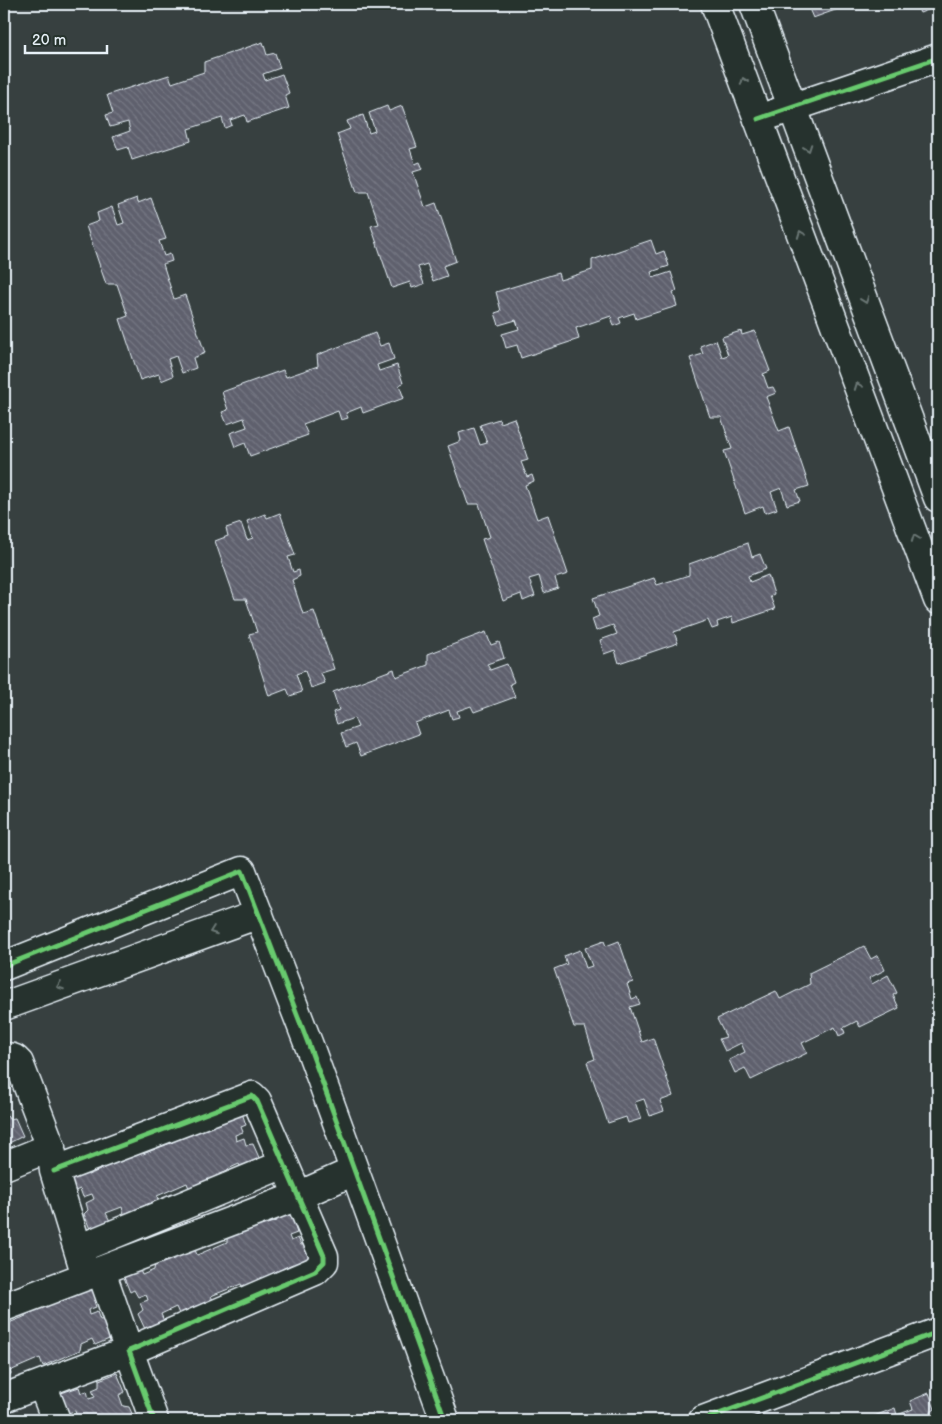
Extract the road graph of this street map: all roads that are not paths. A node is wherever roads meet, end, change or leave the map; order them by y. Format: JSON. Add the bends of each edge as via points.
{"nodes":[{"id":1,"x":715,"y":4,"type":"edge"},
{"id":2,"x":754,"y":4,"type":"edge"},
{"id":3,"x":938,"y":58,"type":"edge"},
{"id":4,"x":793,"y":107,"type":"junction"},
{"id":5,"x":758,"y":119,"type":"junction"},
{"id":6,"x":938,"y":498,"type":"edge"},
{"id":7,"x":938,"y":600,"type":"edge"},
{"id":8,"x":259,"y":914,"type":"junction"},
{"id":9,"x":4,"y":966,"type":"edge"},
{"id":10,"x":4,"y":1006,"type":"edge"},
{"id":11,"x":4,"y":1058,"type":"edge"},
{"id":12,"x":52,"y":1159,"type":"junction"},
{"id":13,"x":284,"y":1164,"type":"junction"},
{"id":14,"x":4,"y":1166,"type":"edge"},
{"id":15,"x":354,"y":1171,"type":"junction"},
{"id":16,"x":298,"y":1196,"type":"junction"},
{"id":17,"x":78,"y":1249,"type":"junction"},
{"id":18,"x":94,"y":1273,"type":"junction"},
{"id":19,"x":4,"y":1307,"type":"edge"},
{"id":20,"x":938,"y":1332,"type":"edge"},
{"id":21,"x":129,"y":1351,"type":"junction"},
{"id":22,"x":42,"y":1384,"type":"junction"},
{"id":23,"x":4,"y":1398,"type":"edge"},
{"id":24,"x":56,"y":1420,"type":"edge"},
{"id":25,"x":154,"y":1420,"type":"edge"},
{"id":26,"x":445,"y":1420,"type":"edge"},
{"id":27,"x":704,"y":1420,"type":"edge"}],
"edges":[{"from":5,"to":1,"type":"street","one_way":true},
{"from":2,"to":4,"type":"street"},
{"from":3,"to":4,"type":"street"},
{"from":4,"to":5,"type":"street"},
{"from":4,"to":6,"type":"street","one_way":true},
{"from":7,"to":5,"type":"street","one_way":true},
{"from":8,"to":9,"type":"street","via":[[242,871]]},
{"from":8,"to":10,"type":"street","one_way":true},
{"from":8,"to":15,"type":"street"},
{"from":11,"to":12,"type":"street","via":[[9,1056],[19,1063]]},
{"from":12,"to":13,"type":"street","via":[[252,1096]]},
{"from":12,"to":14,"type":"street"},
{"from":12,"to":17,"type":"street"},
{"from":13,"to":16,"type":"street"},
{"from":13,"to":17,"type":"street"},
{"from":15,"to":16,"type":"street"},
{"from":15,"to":26,"type":"street"},
{"from":16,"to":18,"type":"street"},
{"from":16,"to":21,"type":"street","via":[[324,1256],[320,1267]]},
{"from":17,"to":18,"type":"street"},
{"from":18,"to":19,"type":"street"},
{"from":18,"to":21,"type":"street"},
{"from":20,"to":27,"type":"street"},
{"from":21,"to":22,"type":"street"},
{"from":21,"to":25,"type":"street"},
{"from":22,"to":23,"type":"street"},
{"from":22,"to":24,"type":"street"}]}
